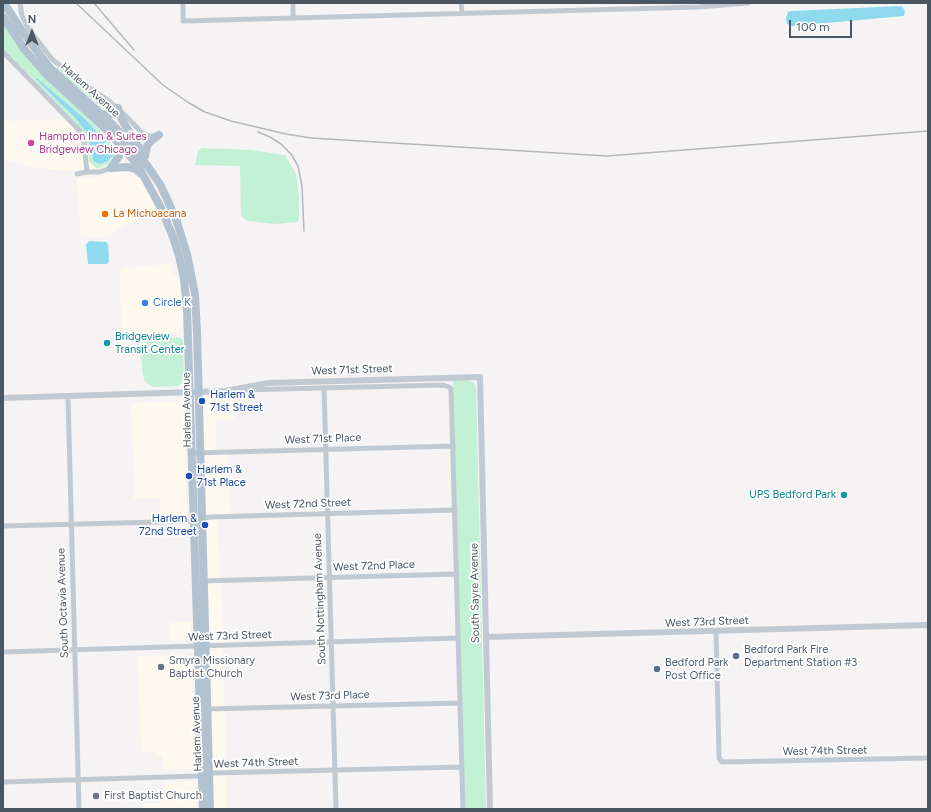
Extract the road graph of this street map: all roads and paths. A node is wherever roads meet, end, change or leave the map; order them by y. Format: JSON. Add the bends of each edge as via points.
{"nodes":[{"id":1,"x":4,"y":3,"type":"edge"},
{"id":2,"x":20,"y":3,"type":"edge"},
{"id":3,"x":183,"y":3,"type":"edge"},
{"id":4,"x":293,"y":3,"type":"edge"},
{"id":5,"x":461,"y":3,"type":"edge"},
{"id":6,"x":748,"y":3,"type":"edge"},
{"id":7,"x":462,"y":13,"type":"junction"},
{"id":8,"x":3,"y":17,"type":"edge"},
{"id":9,"x":293,"y":18,"type":"junction"},
{"id":10,"x":3,"y":52,"type":"edge"},
{"id":11,"x":118,"y":108,"type":"junction"},
{"id":12,"x":102,"y":115,"type":"junction"},
{"id":13,"x":158,"y":136,"type":"joint"},
{"id":14,"x":119,"y":142,"type":"junction"},
{"id":15,"x":145,"y":156,"type":"junction"},
{"id":16,"x":111,"y":168,"type":"junction"},
{"id":17,"x":150,"y":168,"type":"junction"},
{"id":18,"x":86,"y":172,"type":"junction"},
{"id":19,"x":77,"y":174,"type":"dead end"},
{"id":20,"x":146,"y":179,"type":"junction"},
{"id":21,"x":480,"y":377,"type":"joint"},
{"id":22,"x":449,"y":387,"type":"joint"},
{"id":23,"x":324,"y":388,"type":"junction"},
{"id":24,"x":225,"y":391,"type":"junction"},
{"id":25,"x":194,"y":392,"type":"junction"},
{"id":26,"x":68,"y":396,"type":"junction"},
{"id":27,"x":3,"y":398,"type":"edge"},
{"id":28,"x":454,"y":446,"type":"junction"},
{"id":29,"x":325,"y":449,"type":"junction"},
{"id":30,"x":196,"y":453,"type":"junction"},
{"id":31,"x":455,"y":510,"type":"junction"},
{"id":32,"x":327,"y":513,"type":"junction"},
{"id":33,"x":198,"y":519,"type":"junction"},
{"id":34,"x":71,"y":524,"type":"junction"},
{"id":35,"x":3,"y":526,"type":"edge"},
{"id":36,"x":457,"y":574,"type":"junction"},
{"id":37,"x":329,"y":577,"type":"junction"},
{"id":38,"x":200,"y":581,"type":"junction"},
{"id":39,"x":928,"y":625,"type":"edge"},
{"id":40,"x":716,"y":632,"type":"junction"},
{"id":41,"x":486,"y":637,"type":"junction"},
{"id":42,"x":458,"y":638,"type":"junction"},
{"id":43,"x":331,"y":642,"type":"junction"},
{"id":44,"x":202,"y":646,"type":"junction"},
{"id":45,"x":74,"y":650,"type":"junction"},
{"id":46,"x":3,"y":652,"type":"edge"},
{"id":47,"x":460,"y":703,"type":"junction"},
{"id":48,"x":333,"y":706,"type":"junction"},
{"id":49,"x":204,"y":710,"type":"junction"},
{"id":50,"x":928,"y":758,"type":"edge"},
{"id":51,"x":462,"y":767,"type":"junction"},
{"id":52,"x":334,"y":770,"type":"junction"},
{"id":53,"x":206,"y":775,"type":"junction"},
{"id":54,"x":78,"y":780,"type":"junction"},
{"id":55,"x":3,"y":782,"type":"edge"},
{"id":56,"x":79,"y":809,"type":"edge"},
{"id":57,"x":203,"y":809,"type":"edge"},
{"id":58,"x":210,"y":809,"type":"edge"},
{"id":59,"x":336,"y":809,"type":"edge"},
{"id":60,"x":463,"y":809,"type":"edge"},
{"id":61,"x":490,"y":809,"type":"edge"}],
"edges":[{"from":1,"to":12,"type":"main road","name":"Harlem Avenue","via":[[50,68]]},
{"from":2,"to":11,"type":"street","via":[[22,16],[28,28],[52,58]]},
{"from":3,"to":9,"type":"street","via":[[183,21]]},
{"from":4,"to":9,"type":"street"},
{"from":5,"to":7,"type":"street"},
{"from":6,"to":7,"type":"street","via":[[699,7]]},
{"from":7,"to":9,"type":"street"},
{"from":8,"to":14,"type":"main road","name":"Harlem Avenue","via":[[25,50],[45,73]]},
{"from":10,"to":18,"type":"street","via":[[79,130],[84,143]]},
{"from":11,"to":12,"type":"main road","via":[[111,114]]},
{"from":11,"to":13,"type":"street","via":[[142,133]]},
{"from":11,"to":15,"type":"main road","via":[[122,120]]},
{"from":12,"to":17,"type":"main road","name":"Harlem Avenue","via":[[125,137]]},
{"from":13,"to":15,"type":"main road","via":[[147,146]]},
{"from":14,"to":16,"type":"main road","via":[[119,156]]},
{"from":14,"to":20,"type":"main road","name":"Harlem Avenue"},
{"from":15,"to":17,"type":"main road"},
{"from":16,"to":18,"type":"street","via":[[100,172]]},
{"from":16,"to":20,"type":"main road","via":[[131,168]]},
{"from":17,"to":25,"type":"main road","name":"Harlem Avenue","via":[[161,186],[183,236],[193,278],[196,309]]},
{"from":18,"to":19,"type":"street"},
{"from":20,"to":25,"type":"main road","name":"Harlem Avenue","via":[[168,225],[182,268]]},
{"from":21,"to":24,"type":"street","name":"West 71st Street","via":[[268,383]]},
{"from":21,"to":41,"type":"street","name":"South Sayre Avenue"},
{"from":22,"to":23,"type":"street","name":"West 71st Street"},
{"from":22,"to":28,"type":"street","name":"South Sayre Avenue","via":[[452,392]]},
{"from":23,"to":24,"type":"street","name":"West 71st Street"},
{"from":23,"to":29,"type":"street","name":"South Nottingham Avenue"},
{"from":24,"to":25,"type":"street","name":"West 71st Street"},
{"from":25,"to":26,"type":"street","name":"West 71st Street"},
{"from":25,"to":30,"type":"main road","name":"Harlem Avenue"},
{"from":26,"to":27,"type":"street","name":"West 71st Street"},
{"from":26,"to":34,"type":"street","name":"South Octavia Avenue"},
{"from":28,"to":29,"type":"street","name":"West 71st Place"},
{"from":28,"to":31,"type":"street","name":"South Sayre Avenue"},
{"from":29,"to":30,"type":"street","name":"West 71st Place"},
{"from":29,"to":32,"type":"street","name":"South Nottingham Avenue"},
{"from":30,"to":33,"type":"main road","name":"Harlem Avenue"},
{"from":31,"to":32,"type":"street","name":"West 72nd Street"},
{"from":31,"to":36,"type":"street","name":"South Sayre Avenue"},
{"from":32,"to":33,"type":"street","name":"West 72nd Street"},
{"from":32,"to":37,"type":"street","name":"South Nottingham Avenue"},
{"from":33,"to":34,"type":"street","name":"West 72nd Street"},
{"from":33,"to":38,"type":"main road","name":"Harlem Avenue"},
{"from":34,"to":35,"type":"street","name":"West 72nd Street"},
{"from":34,"to":45,"type":"street","name":"South Octavia Avenue"},
{"from":36,"to":37,"type":"street","name":"West 72nd Place"},
{"from":36,"to":42,"type":"street","name":"South Sayre Avenue"},
{"from":37,"to":38,"type":"street","name":"West 72nd Place"},
{"from":37,"to":43,"type":"street","name":"South Nottingham Avenue"},
{"from":38,"to":44,"type":"main road","name":"Harlem Avenue"},
{"from":39,"to":40,"type":"street","name":"West 73rd Street"},
{"from":40,"to":41,"type":"street","name":"West 73rd Street"},
{"from":40,"to":50,"type":"street","name":"West 74th Street","via":[[718,754],[722,762]]},
{"from":41,"to":61,"type":"street","name":"South Sayre Avenue"},
{"from":42,"to":43,"type":"street","name":"West 73rd Street"},
{"from":42,"to":47,"type":"street","name":"South Sayre Avenue"},
{"from":43,"to":44,"type":"street","name":"West 73rd Street"},
{"from":43,"to":48,"type":"street","name":"South Nottingham Avenue"},
{"from":44,"to":45,"type":"street","name":"West 73rd Street"},
{"from":44,"to":49,"type":"main road","name":"Harlem Avenue"},
{"from":45,"to":46,"type":"street","name":"West 73rd Street"},
{"from":45,"to":54,"type":"street","name":"South Octavia Avenue"},
{"from":47,"to":48,"type":"street","name":"West 73rd Place"},
{"from":47,"to":51,"type":"street","name":"South Sayre Avenue"},
{"from":48,"to":49,"type":"street","name":"West 73rd Place"},
{"from":48,"to":52,"type":"street","name":"South Nottingham Avenue"},
{"from":49,"to":53,"type":"main road","name":"Harlem Avenue"},
{"from":51,"to":52,"type":"street","name":"West 74th Street"},
{"from":51,"to":60,"type":"street","name":"South Sayre Avenue"},
{"from":52,"to":53,"type":"street","name":"West 74th Street"},
{"from":52,"to":59,"type":"street","name":"South Nottingham Avenue"},
{"from":53,"to":54,"type":"street","name":"West 74th Street"},
{"from":53,"to":57,"type":"main road","name":"Harlem Avenue"},
{"from":53,"to":58,"type":"main road","name":"Harlem Avenue"},
{"from":54,"to":55,"type":"street","name":"West 74th Street"},
{"from":54,"to":56,"type":"street","name":"South Octavia Avenue"}]}
